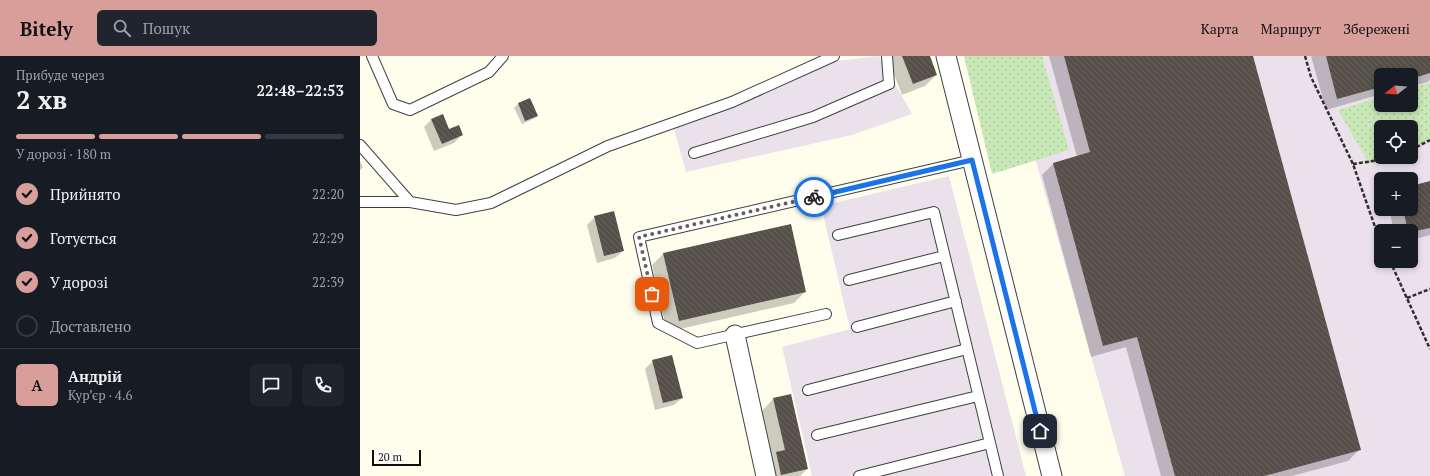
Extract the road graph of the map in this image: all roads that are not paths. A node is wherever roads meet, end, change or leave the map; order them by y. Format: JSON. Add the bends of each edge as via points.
{"nodes":[{"id":1,"x":372,"y":56,"type":"edge"},
{"id":2,"x":503,"y":56,"type":"edge"},
{"id":3,"x":834,"y":56,"type":"edge"},
{"id":4,"x":887,"y":56,"type":"edge"},
{"id":5,"x":946,"y":56,"type":"edge"},
{"id":6,"x":360,"y":145,"type":"edge"},
{"id":7,"x":694,"y":153,"type":"dead end"},
{"id":8,"x":972,"y":160,"type":"junction"},
{"id":9,"x":360,"y":202,"type":"edge"},
{"id":10,"x":410,"y":202,"type":"junction"},
{"id":11,"x":838,"y":235,"type":"dead end"},
{"id":12,"x":944,"y":256,"type":"junction"},
{"id":13,"x":849,"y":280,"type":"dead end"},
{"id":14,"x":956,"y":301,"type":"junction"},
{"id":15,"x":826,"y":314,"type":"dead end"},
{"id":16,"x":857,"y":327,"type":"dead end"},
{"id":17,"x":735,"y":334,"type":"junction"},
{"id":18,"x":967,"y":349,"type":"junction"},
{"id":19,"x":808,"y":390,"type":"dead end"},
{"id":20,"x":978,"y":396,"type":"junction"},
{"id":21,"x":817,"y":435,"type":"dead end"},
{"id":22,"x":990,"y":443,"type":"junction"},
{"id":23,"x":766,"y":476,"type":"edge"},
{"id":24,"x":859,"y":476,"type":"edge"},
{"id":25,"x":998,"y":476,"type":"edge"},
{"id":26,"x":1052,"y":476,"type":"edge"}],
"edges":[{"from":1,"to":2,"type":"lane","via":[[393,104],[410,110],[489,72]]},
{"from":3,"to":10,"type":"lane","via":[[732,102],[608,146],[491,203],[456,210]]},
{"from":4,"to":7,"type":"lane","via":[[889,84],[813,118]]},
{"from":5,"to":8,"type":"street"},
{"from":6,"to":10,"type":"lane"},
{"from":8,"to":17,"type":"lane","via":[[639,237],[658,323],[697,343]]},
{"from":8,"to":26,"type":"street"},
{"from":9,"to":10,"type":"lane"},
{"from":11,"to":12,"type":"lane","via":[[934,212]]},
{"from":12,"to":13,"type":"lane"},
{"from":12,"to":14,"type":"lane"},
{"from":14,"to":16,"type":"lane"},
{"from":14,"to":18,"type":"lane"},
{"from":15,"to":17,"type":"lane"},
{"from":17,"to":23,"type":"street"},
{"from":18,"to":19,"type":"lane"},
{"from":18,"to":20,"type":"lane"},
{"from":20,"to":21,"type":"lane"},
{"from":20,"to":22,"type":"lane"},
{"from":22,"to":24,"type":"lane"},
{"from":22,"to":25,"type":"lane"}]}
